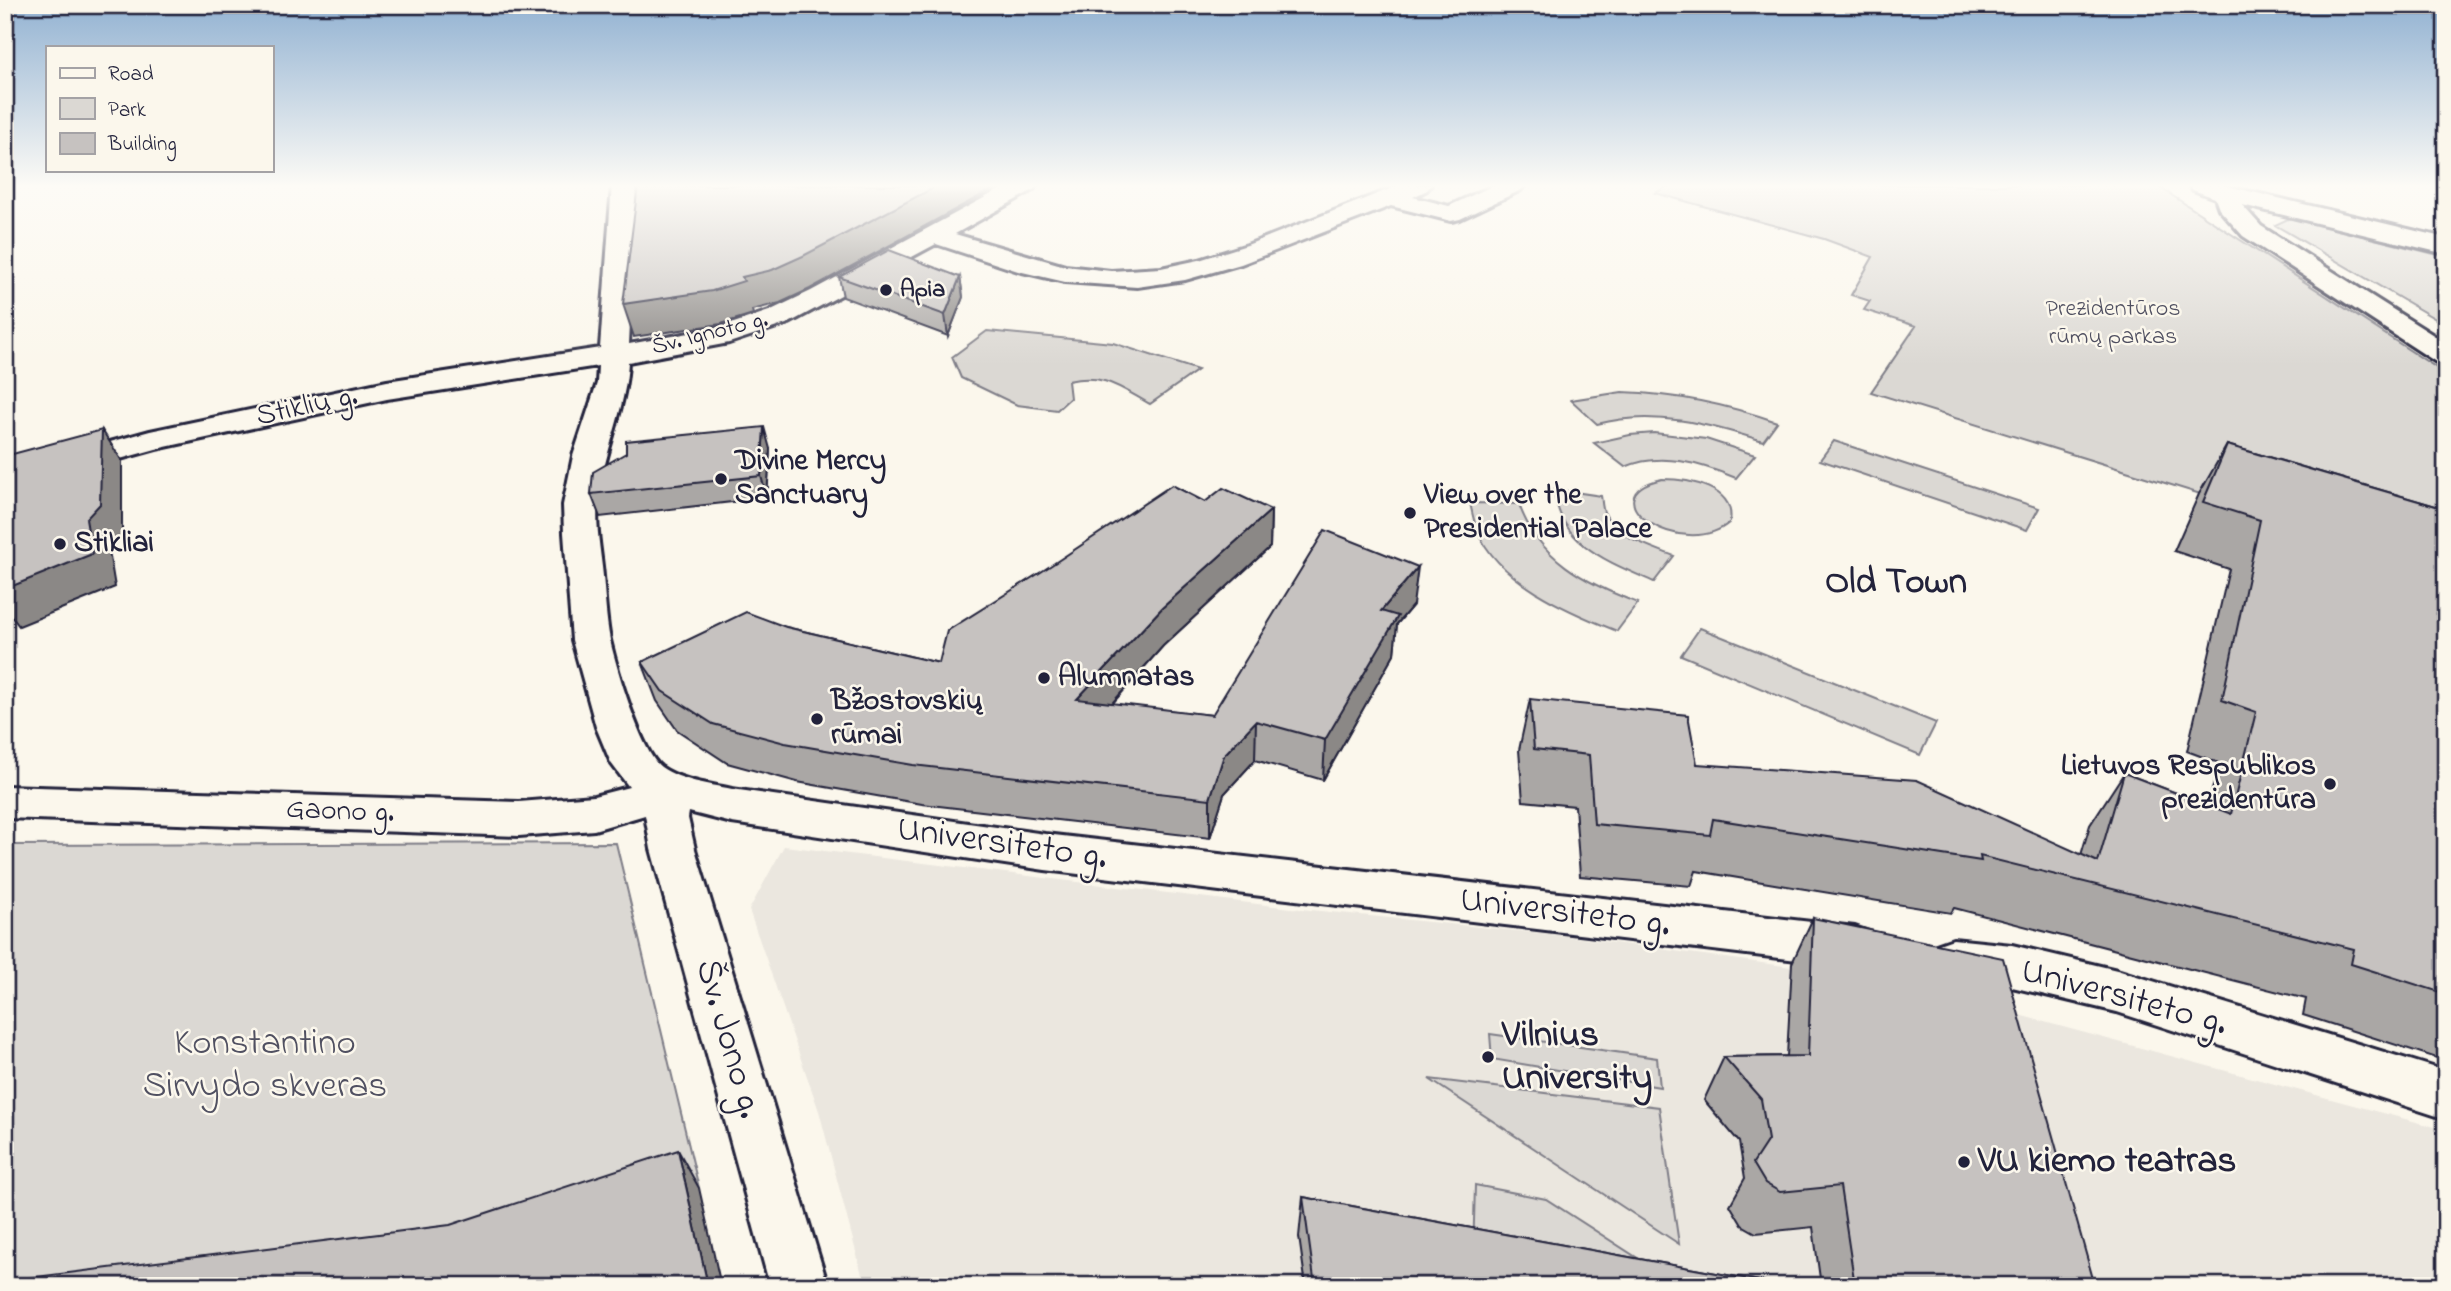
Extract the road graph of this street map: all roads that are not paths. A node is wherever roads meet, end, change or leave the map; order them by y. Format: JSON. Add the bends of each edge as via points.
{"nodes":[{"id":1,"x":620,"y":245,"type":"edge"},
{"id":2,"x":917,"y":245,"type":"edge"},
{"id":3,"x":965,"y":245,"type":"edge"},
{"id":4,"x":1267,"y":245,"type":"edge"},
{"id":5,"x":2273,"y":245,"type":"edge"},
{"id":6,"x":614,"y":354,"type":"junction"},
{"id":7,"x":2446,"y":356,"type":"edge"},
{"id":8,"x":5,"y":481,"type":"edge"},
{"id":9,"x":671,"y":792,"type":"junction"},
{"id":10,"x":5,"y":802,"type":"edge"},
{"id":11,"x":2446,"y":1095,"type":"edge"},
{"id":12,"x":799,"y":1286,"type":"edge"}],
"edges":[{"from":1,"to":6,"type":"street"},
{"from":2,"to":6,"type":"street","name":"Šv. Ignoto g.","via":[[779,317],[729,334]]},
{"from":3,"to":4,"type":"street","via":[[1041,269],[1097,278],[1158,278],[1195,271]]},
{"from":5,"to":7,"type":"street"},
{"from":6,"to":8,"type":"street","name":"Stiklių g.","via":[[387,390],[150,441]]},
{"from":6,"to":9,"type":"street","via":[[612,383],[589,456],[580,505],[591,640],[632,764]]},
{"from":9,"to":10,"type":"street","name":"Gaono g.","via":[[594,813],[519,819]]},
{"from":9,"to":11,"type":"street","name":"Universiteto g.","via":[[732,806],[1045,852],[2012,966],[2130,995]]},
{"from":9,"to":12,"type":"street","name":"Šv. Jono g.","via":[[666,818],[673,849]]}]}
